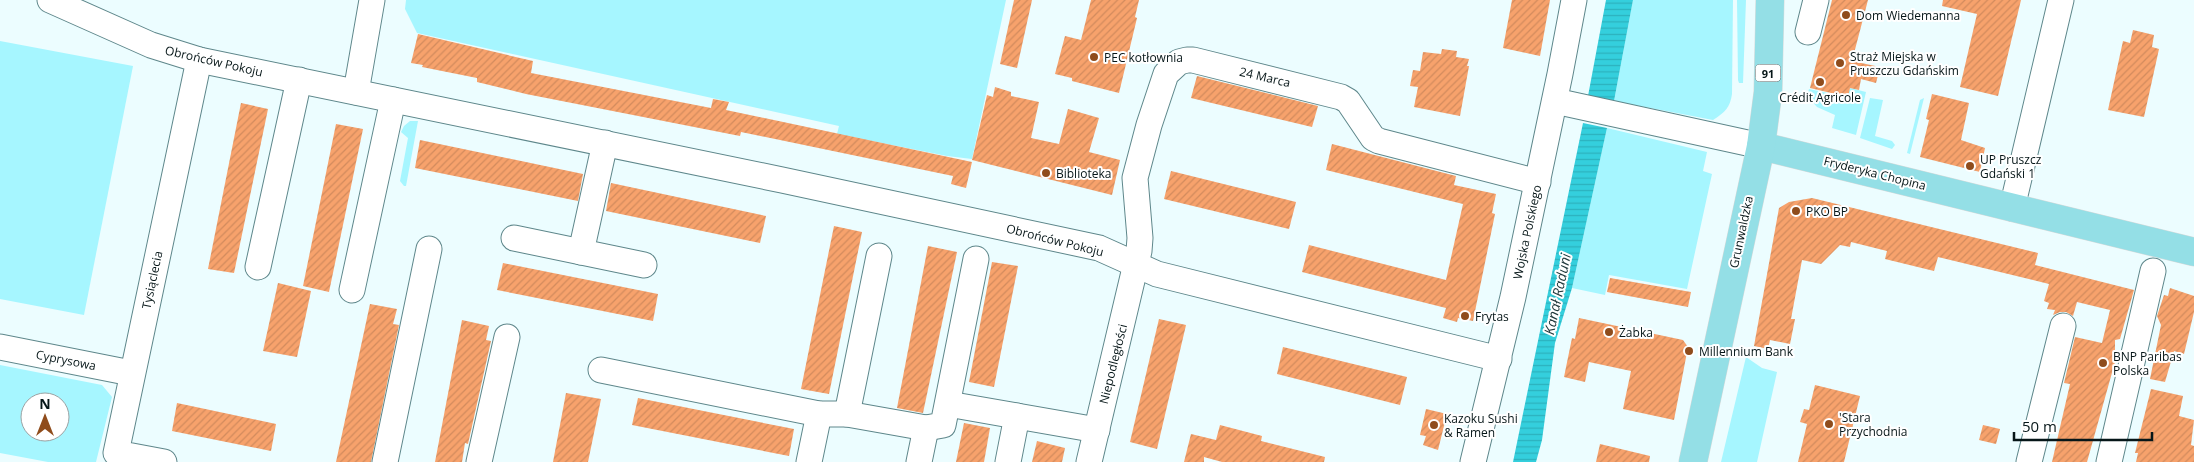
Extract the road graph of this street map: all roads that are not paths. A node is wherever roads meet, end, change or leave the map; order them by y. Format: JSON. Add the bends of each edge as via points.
{"nodes":[{"id":1,"x":50,"y":0,"type":"edge"},
{"id":2,"x":372,"y":0,"type":"edge"},
{"id":3,"x":1574,"y":0,"type":"edge"},
{"id":4,"x":1770,"y":0,"type":"edge"},
{"id":5,"x":1816,"y":0,"type":"edge"},
{"id":6,"x":2060,"y":0,"type":"edge"},
{"id":7,"x":1808,"y":32,"type":"dead end"},
{"id":8,"x":199,"y":60,"type":"junction"},
{"id":9,"x":299,"y":80,"type":"junction"},
{"id":10,"x":356,"y":92,"type":"junction"},
{"id":11,"x":393,"y":100,"type":"junction"},
{"id":12,"x":1555,"y":101,"type":"junction"},
{"id":13,"x":605,"y":143,"type":"junction"},
{"id":14,"x":1761,"y":146,"type":"junction"},
{"id":15,"x":1538,"y":182,"type":"junction"},
{"id":16,"x":2012,"y":208,"type":"junction"},
{"id":17,"x":514,"y":238,"type":"dead end"},
{"id":18,"x":429,"y":249,"type":"dead end"},
{"id":19,"x":581,"y":252,"type":"junction"},
{"id":20,"x":2194,"y":252,"type":"edge"},
{"id":21,"x":879,"y":256,"type":"dead end"},
{"id":22,"x":976,"y":260,"type":"dead end"},
{"id":23,"x":644,"y":265,"type":"dead end"},
{"id":24,"x":1136,"y":266,"type":"junction"},
{"id":25,"x":258,"y":267,"type":"dead end"},
{"id":26,"x":2153,"y":271,"type":"dead end"},
{"id":27,"x":352,"y":290,"type":"dead end"},
{"id":28,"x":2063,"y":326,"type":"dead end"},
{"id":29,"x":507,"y":337,"type":"dead end"},
{"id":30,"x":0,"y":347,"type":"edge"},
{"id":31,"x":1500,"y":359,"type":"junction"},
{"id":32,"x":600,"y":370,"type":"dead end"},
{"id":33,"x":131,"y":373,"type":"junction"},
{"id":34,"x":948,"y":404,"type":"junction"},
{"id":35,"x":819,"y":414,"type":"junction"},
{"id":36,"x":847,"y":414,"type":"junction"},
{"id":37,"x":1017,"y":416,"type":"junction"},
{"id":38,"x":926,"y":428,"type":"junction"},
{"id":39,"x":1097,"y":430,"type":"junction"},
{"id":40,"x":164,"y":462,"type":"edge"},
{"id":41,"x":385,"y":462,"type":"edge"},
{"id":42,"x":479,"y":462,"type":"edge"},
{"id":43,"x":809,"y":462,"type":"edge"},
{"id":44,"x":919,"y":462,"type":"edge"},
{"id":45,"x":1008,"y":462,"type":"edge"},
{"id":46,"x":1089,"y":462,"type":"edge"},
{"id":47,"x":1473,"y":462,"type":"edge"},
{"id":48,"x":1693,"y":462,"type":"edge"},
{"id":49,"x":2029,"y":462,"type":"edge"},
{"id":50,"x":2110,"y":462,"type":"edge"}],
"edges":[{"from":1,"to":8,"type":"street","name":"Obrońców Pokoju","via":[[151,45]]},
{"from":2,"to":10,"type":"street"},
{"from":3,"to":12,"type":"street","name":"Wojska Polskiego"},
{"from":4,"to":14,"type":"main road","name":"Grunwaldzka","number":"91","via":[[1768,92]]},
{"from":5,"to":7,"type":"street"},
{"from":6,"to":16,"type":"street"},
{"from":8,"to":9,"type":"street","name":"Obrońców Pokoju"},
{"from":8,"to":33,"type":"street","name":"Tysiąclecia"},
{"from":9,"to":10,"type":"street","name":"Obrońców Pokoju"},
{"from":9,"to":25,"type":"street"},
{"from":10,"to":11,"type":"street","name":"Obrońców Pokoju"},
{"from":11,"to":13,"type":"street","name":"Obrońców Pokoju"},
{"from":11,"to":27,"type":"street"},
{"from":12,"to":14,"type":"street","name":"Fryderyka Chopina"},
{"from":12,"to":15,"type":"street","name":"Wojska Polskiego"},
{"from":13,"to":19,"type":"street"},
{"from":13,"to":24,"type":"street","name":"Obrońców Pokoju","via":[[1099,248]]},
{"from":14,"to":16,"type":"main road","name":"Fryderyka Chopina"},
{"from":14,"to":48,"type":"main road","name":"Grunwaldzka","number":"91"},
{"from":15,"to":24,"type":"street","name":"24 Marca","via":[[1379,141],[1373,138],[1341,97],[1187,60],[1166,74],[1135,178],[1140,238]]},
{"from":15,"to":31,"type":"street","name":"Wojska Polskiego"},
{"from":16,"to":20,"type":"main road","name":"Fryderyka Chopina"},
{"from":17,"to":19,"type":"street"},
{"from":18,"to":41,"type":"street"},
{"from":19,"to":23,"type":"street"},
{"from":21,"to":36,"type":"street"},
{"from":22,"to":34,"type":"street"},
{"from":24,"to":31,"type":"street","name":"Obrońców Pokoju","via":[[1157,274]]},
{"from":24,"to":39,"type":"street","name":"Niepodległości"},
{"from":26,"to":50,"type":"street"},
{"from":28,"to":49,"type":"street"},
{"from":29,"to":42,"type":"street"},
{"from":30,"to":33,"type":"street","name":"Cyprysowa"},
{"from":31,"to":47,"type":"street","name":"Wojska Polskiego"},
{"from":32,"to":35,"type":"street"},
{"from":33,"to":40,"type":"street","name":"Tysiąclecia","via":[[116,452]]},
{"from":34,"to":37,"type":"street"},
{"from":34,"to":38,"type":"street","via":[[943,425]]},
{"from":35,"to":36,"type":"street"},
{"from":35,"to":43,"type":"street"},
{"from":36,"to":38,"type":"street"},
{"from":37,"to":39,"type":"street"},
{"from":37,"to":45,"type":"street"},
{"from":38,"to":44,"type":"street"},
{"from":39,"to":46,"type":"street","name":"Niepodległości"}]}
